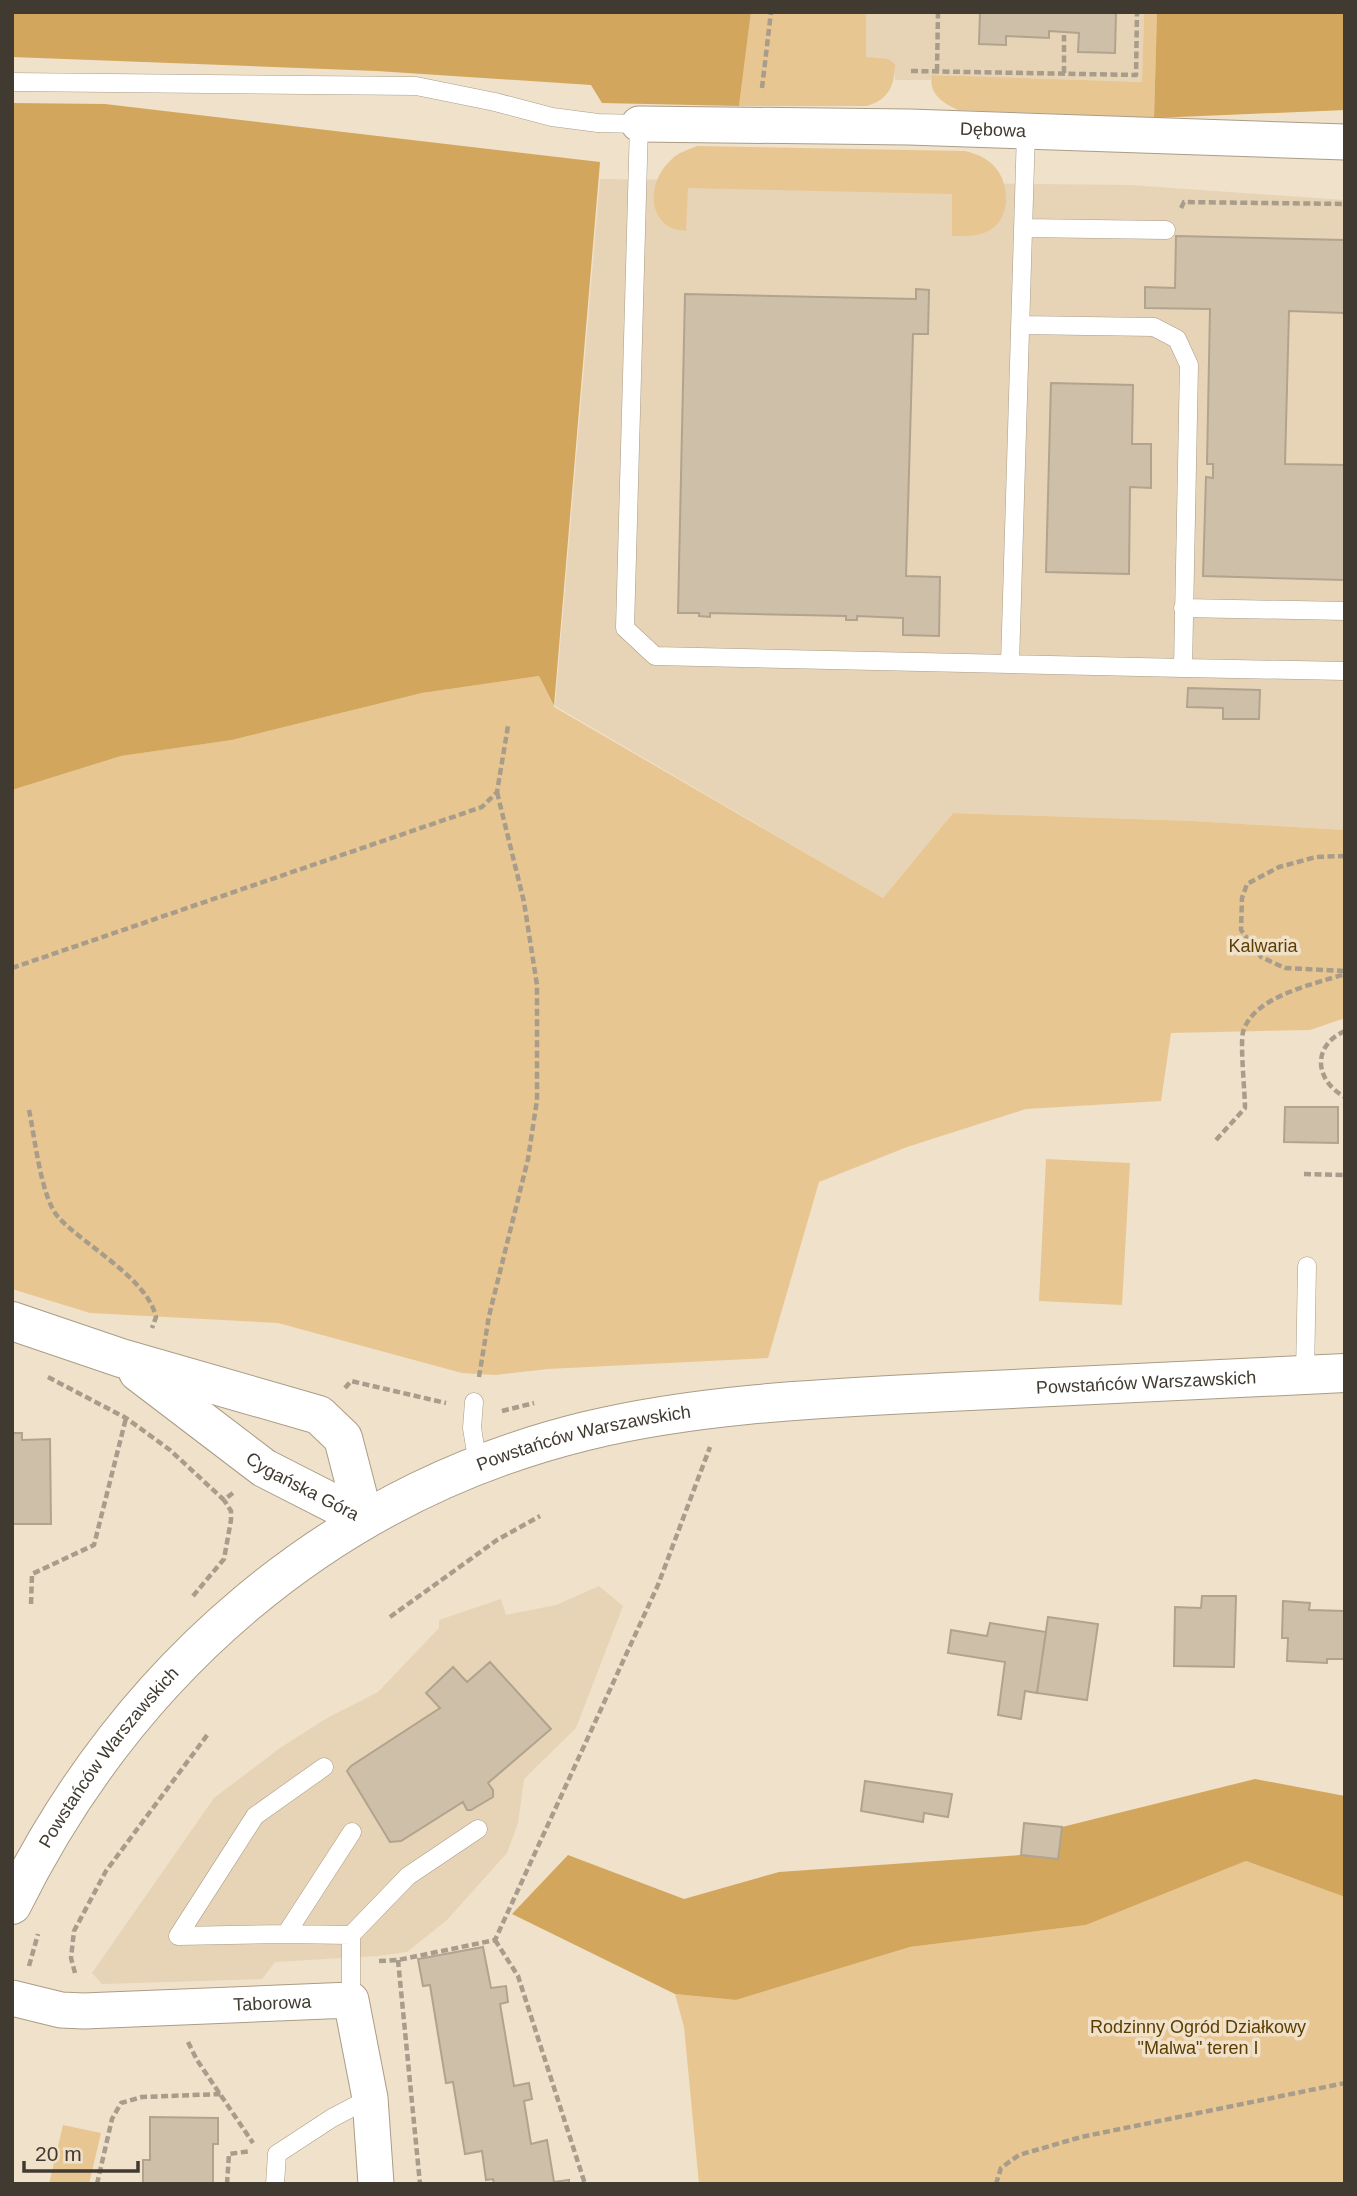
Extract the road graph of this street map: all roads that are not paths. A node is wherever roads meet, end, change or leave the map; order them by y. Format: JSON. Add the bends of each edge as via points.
{"nodes":[{"id":1,"x":12,"y":82,"type":"edge"},
{"id":2,"x":639,"y":124,"type":"junction"},
{"id":3,"x":1026,"y":131,"type":"junction"},
{"id":4,"x":1345,"y":142,"type":"edge"},
{"id":5,"x":1023,"y":228,"type":"junction"},
{"id":6,"x":1166,"y":230,"type":"road end"},
{"id":7,"x":1020,"y":325,"type":"junction"},
{"id":8,"x":1183,"y":608,"type":"junction"},
{"id":9,"x":1345,"y":611,"type":"edge"},
{"id":10,"x":1010,"y":664,"type":"junction"},
{"id":11,"x":1182,"y":668,"type":"junction"},
{"id":12,"x":1345,"y":671,"type":"edge"},
{"id":13,"x":1307,"y":1266,"type":"dead end"},
{"id":14,"x":12,"y":1321,"type":"edge"},
{"id":15,"x":121,"y":1358,"type":"junction"},
{"id":16,"x":1345,"y":1373,"type":"edge"},
{"id":17,"x":1305,"y":1375,"type":"junction"},
{"id":18,"x":474,"y":1402,"type":"dead end"},
{"id":19,"x":478,"y":1465,"type":"junction"},
{"id":20,"x":365,"y":1519,"type":"junction"},
{"id":21,"x":324,"y":1767,"type":"dead end"},
{"id":22,"x":478,"y":1829,"type":"dead end"},
{"id":23,"x":352,"y":1832,"type":"dead end"},
{"id":24,"x":12,"y":1905,"type":"edge"},
{"id":25,"x":286,"y":1934,"type":"junction"},
{"id":26,"x":351,"y":1936,"type":"junction"},
{"id":27,"x":13,"y":1999,"type":"edge"},
{"id":28,"x":351,"y":2000,"type":"junction"},
{"id":29,"x":370,"y":2098,"type":"junction"},
{"id":30,"x":275,"y":2184,"type":"edge"},
{"id":31,"x":376,"y":2184,"type":"edge"}],
"edges":[{"from":1,"to":2,"type":"lane","via":[[416,86],[552,117]]},
{"from":2,"to":3,"type":"street","name":"Dębowa"},
{"from":2,"to":10,"type":"lane","via":[[625,628],[655,656]]},
{"from":3,"to":4,"type":"street","name":"Dębowa"},
{"from":3,"to":5,"type":"lane"},
{"from":5,"to":6,"type":"lane"},
{"from":5,"to":7,"type":"lane"},
{"from":7,"to":8,"type":"lane","via":[[1154,327],[1177,339],[1189,365]]},
{"from":7,"to":10,"type":"lane"},
{"from":8,"to":9,"type":"lane"},
{"from":8,"to":11,"type":"lane"},
{"from":10,"to":11,"type":"lane"},
{"from":11,"to":12,"type":"lane"},
{"from":13,"to":17,"type":"lane"},
{"from":14,"to":15,"type":"street","name":"Cygańska Góra"},
{"from":15,"to":20,"type":"street","name":"Cygańska Góra","via":[[264,1468]]},
{"from":15,"to":20,"type":"street","name":"Cygańska Góra","via":[[319,1415],[342,1438]]},
{"from":16,"to":17,"type":"street","name":"Powstańców Warszawskich"},
{"from":17,"to":19,"type":"street","name":"Powstańców Warszawskich","via":[[729,1407],[585,1431]]},
{"from":18,"to":19,"type":"lane","via":[[472,1428]]},
{"from":19,"to":20,"type":"street","name":"Powstańców Warszawskich","via":[[415,1491]]},
{"from":20,"to":24,"type":"street","name":"Powstańców Warszawskich","via":[[234,1611],[134,1714],[36,1857]]},
{"from":21,"to":25,"type":"lane","via":[[255,1816],[178,1936]]},
{"from":22,"to":26,"type":"lane","via":[[408,1876]]},
{"from":23,"to":25,"type":"lane"},
{"from":25,"to":26,"type":"lane"},
{"from":26,"to":28,"type":"lane"},
{"from":27,"to":28,"type":"street","name":"Taborowa","via":[[84,2011]]},
{"from":28,"to":29,"type":"street"},
{"from":29,"to":30,"type":"lane","via":[[277,2154]]},
{"from":29,"to":31,"type":"street"}]}
